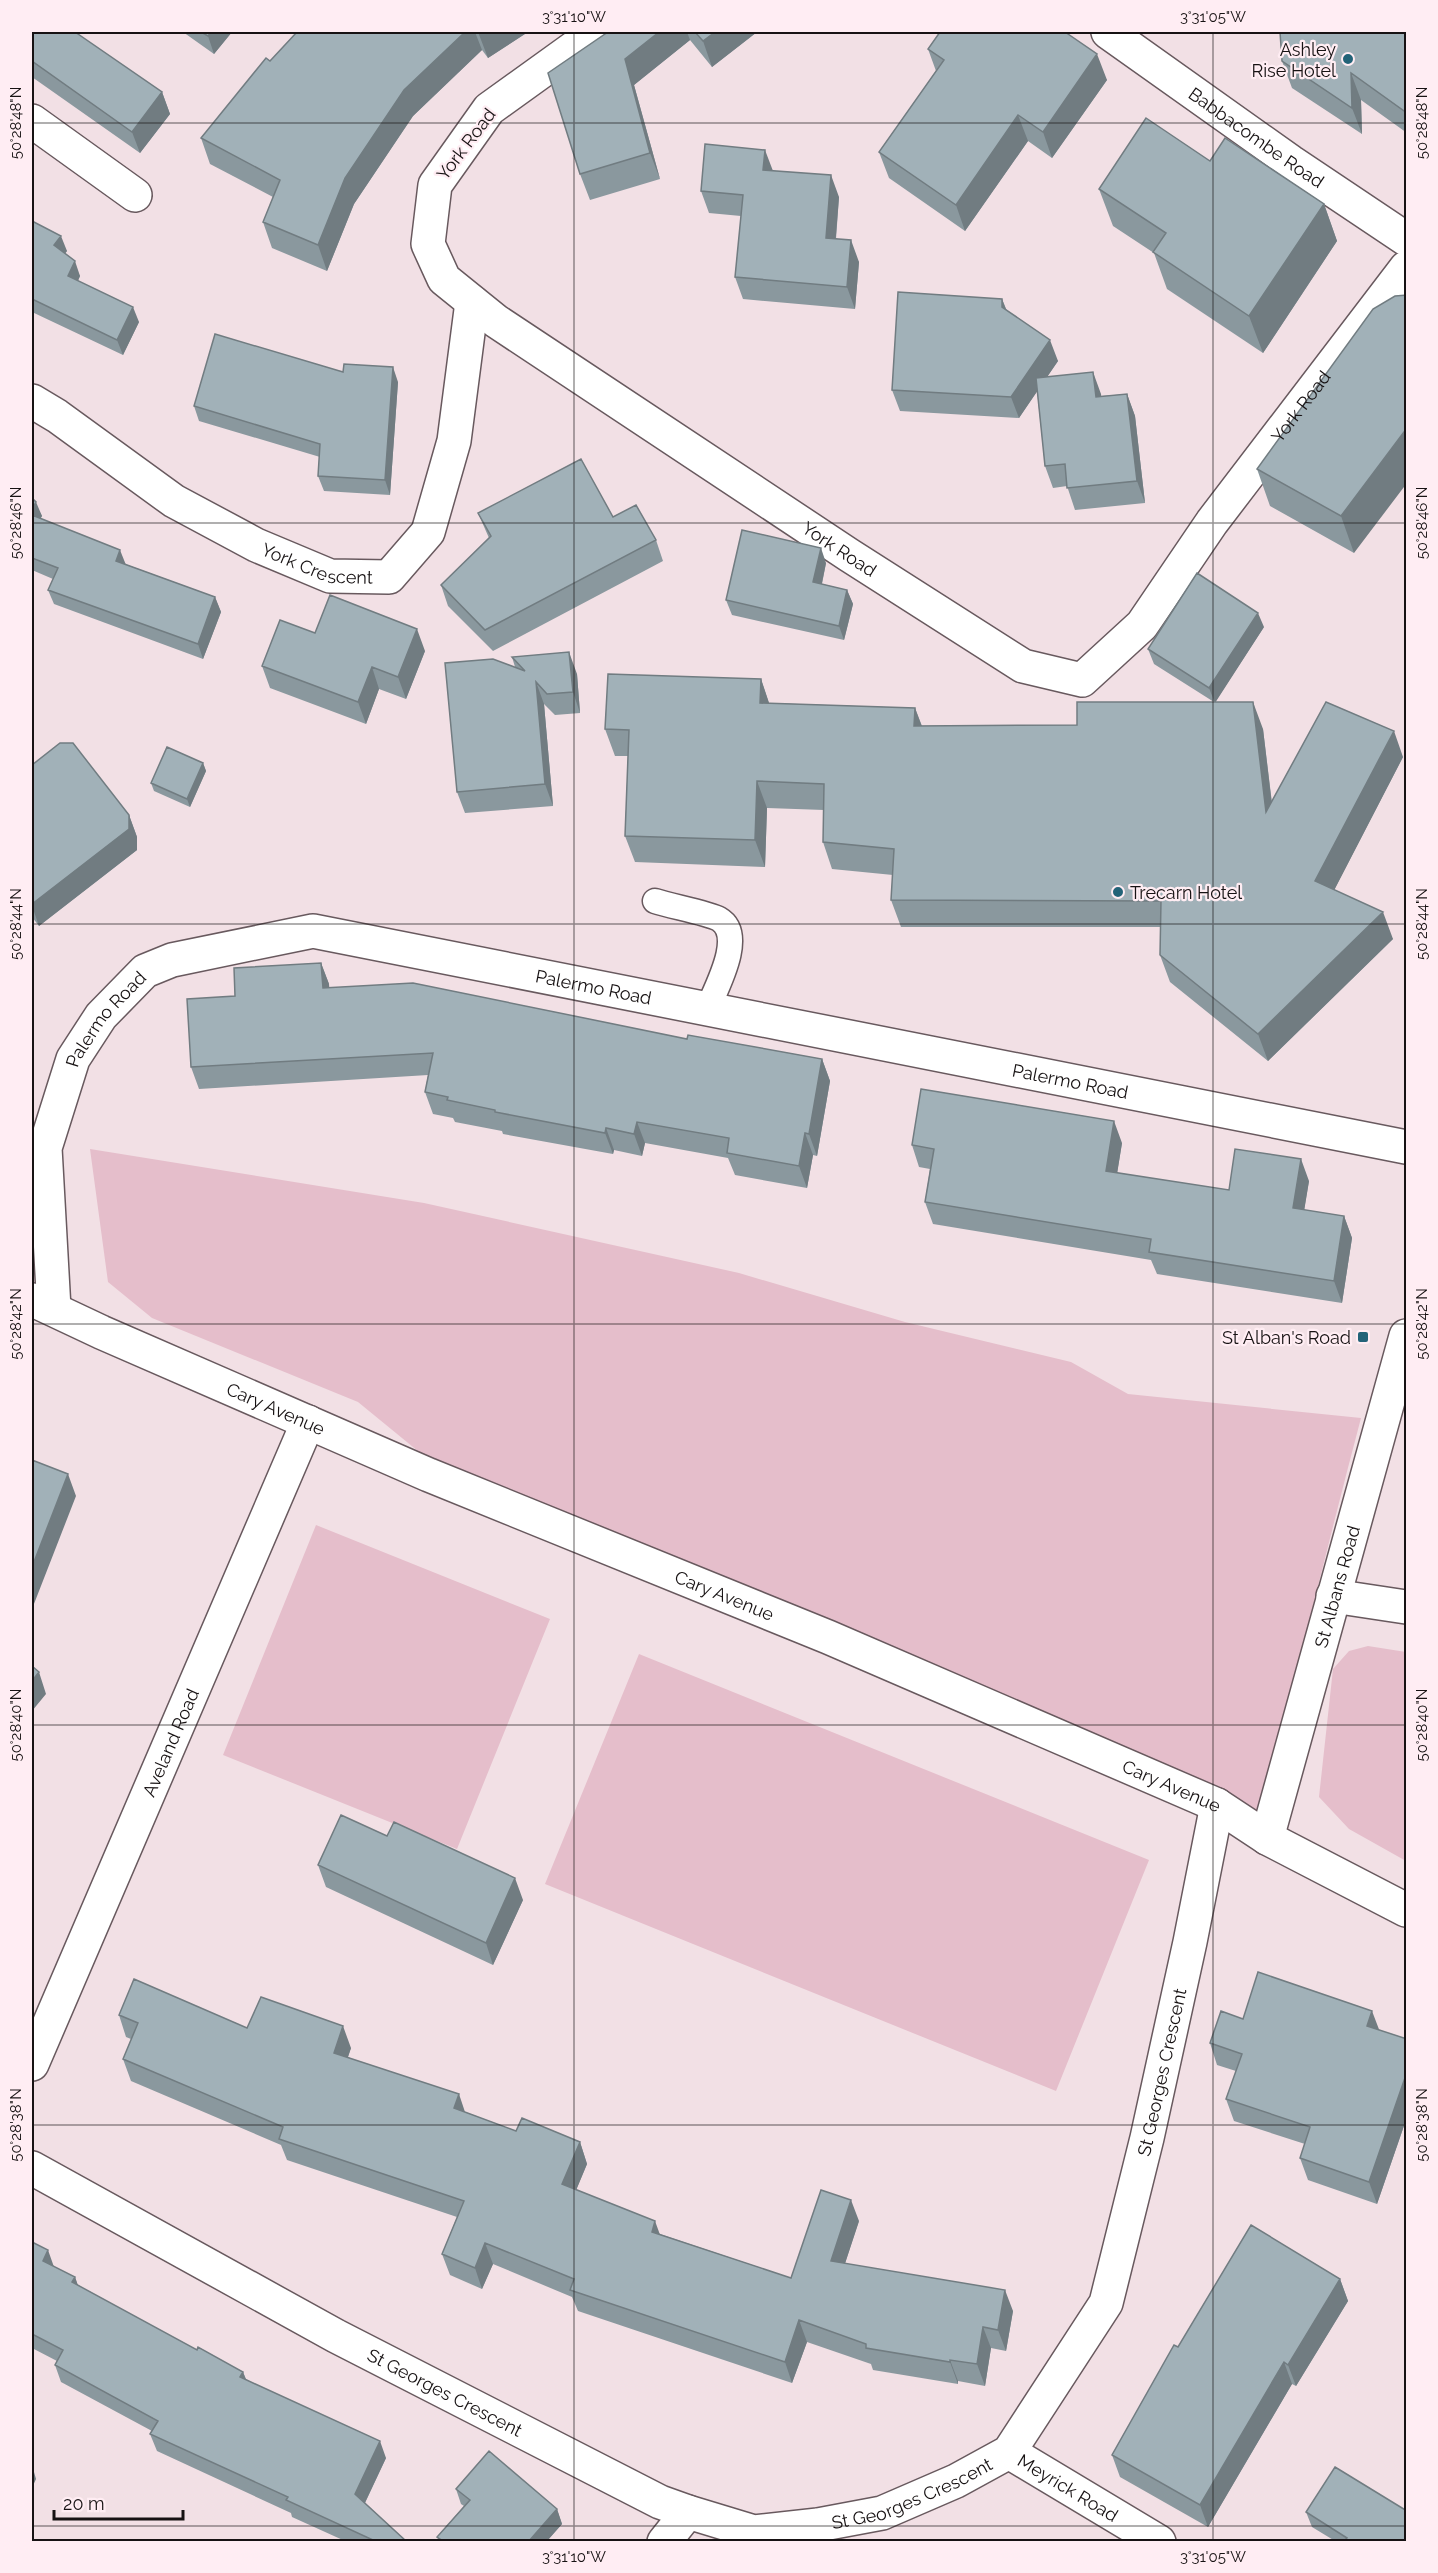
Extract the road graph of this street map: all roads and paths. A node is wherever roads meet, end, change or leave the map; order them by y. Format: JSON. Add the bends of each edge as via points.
{"nodes":[{"id":1,"x":597,"y":32,"type":"edge"},
{"id":2,"x":1108,"y":32,"type":"edge"},
{"id":3,"x":32,"y":121,"type":"edge"},
{"id":4,"x":135,"y":195,"type":"dead end"},
{"id":5,"x":1407,"y":239,"type":"edge"},
{"id":6,"x":1407,"y":268,"type":"edge"},
{"id":7,"x":472,"y":302,"type":"junction"},
{"id":8,"x":32,"y":401,"type":"edge"},
{"id":9,"x":655,"y":901,"type":"dead end"},
{"id":10,"x":707,"y":1010,"type":"junction"},
{"id":11,"x":1407,"y":1147,"type":"edge"},
{"id":12,"x":43,"y":1304,"type":"edge"},
{"id":13,"x":1407,"y":1336,"type":"edge"},
{"id":14,"x":308,"y":1422,"type":"junction"},
{"id":15,"x":1333,"y":1596,"type":"junction"},
{"id":16,"x":1407,"y":1607,"type":"edge"},
{"id":17,"x":1216,"y":1805,"type":"junction"},
{"id":18,"x":1267,"y":1838,"type":"junction"},
{"id":19,"x":1407,"y":1910,"type":"edge"},
{"id":20,"x":35,"y":2046,"type":"edge"},
{"id":21,"x":32,"y":2168,"type":"edge"},
{"id":22,"x":1009,"y":2452,"type":"junction"},
{"id":23,"x":688,"y":2512,"type":"junction"},
{"id":24,"x":664,"y":2541,"type":"edge"},
{"id":25,"x":1159,"y":2541,"type":"edge"}],
"edges":[{"from":1,"to":7,"type":"street","name":"York Road","via":[[489,109],[435,185],[428,244],[444,279]]},
{"from":2,"to":5,"type":"street","name":"Babbacombe Road"},
{"from":3,"to":4,"type":"street"},
{"from":6,"to":7,"type":"street","name":"York Road","via":[[1212,522],[1142,625],[1082,680],[1023,666],[849,555]]},
{"from":7,"to":8,"type":"street","name":"York Crescent","via":[[454,441],[428,532],[389,577],[330,576],[256,545],[174,501]]},
{"from":9,"to":10,"type":"lane","via":[[719,920],[729,930],[732,946]]},
{"from":10,"to":11,"type":"street","name":"Palermo Road"},
{"from":10,"to":12,"type":"street","name":"Palermo Road","via":[[313,931],[172,960],[145,971],[101,1016],[73,1059],[45,1148]]},
{"from":12,"to":14,"type":"street","name":"Cary Avenue"},
{"from":13,"to":15,"type":"street","name":"St Albans Road"},
{"from":14,"to":17,"type":"street","name":"Cary Avenue","via":[[828,1637]]},
{"from":14,"to":20,"type":"street","name":"Aveland Road"},
{"from":15,"to":16,"type":"street"},
{"from":15,"to":18,"type":"street","name":"St Albans Road"},
{"from":17,"to":18,"type":"street","name":"Cary Avenue"},
{"from":17,"to":22,"type":"street","name":"St Georges Crescent","via":[[1190,1942],[1106,2303]]},
{"from":18,"to":19,"type":"street","name":"Cary Avenue"},
{"from":21,"to":23,"type":"street","name":"St Georges Crescent","via":[[336,2336]]},
{"from":22,"to":23,"type":"street","name":"St Georges Crescent","via":[[956,2481],[882,2513],[818,2525],[754,2532]]},
{"from":22,"to":25,"type":"street","name":"Meyrick Road"},
{"from":23,"to":24,"type":"street"}]}
